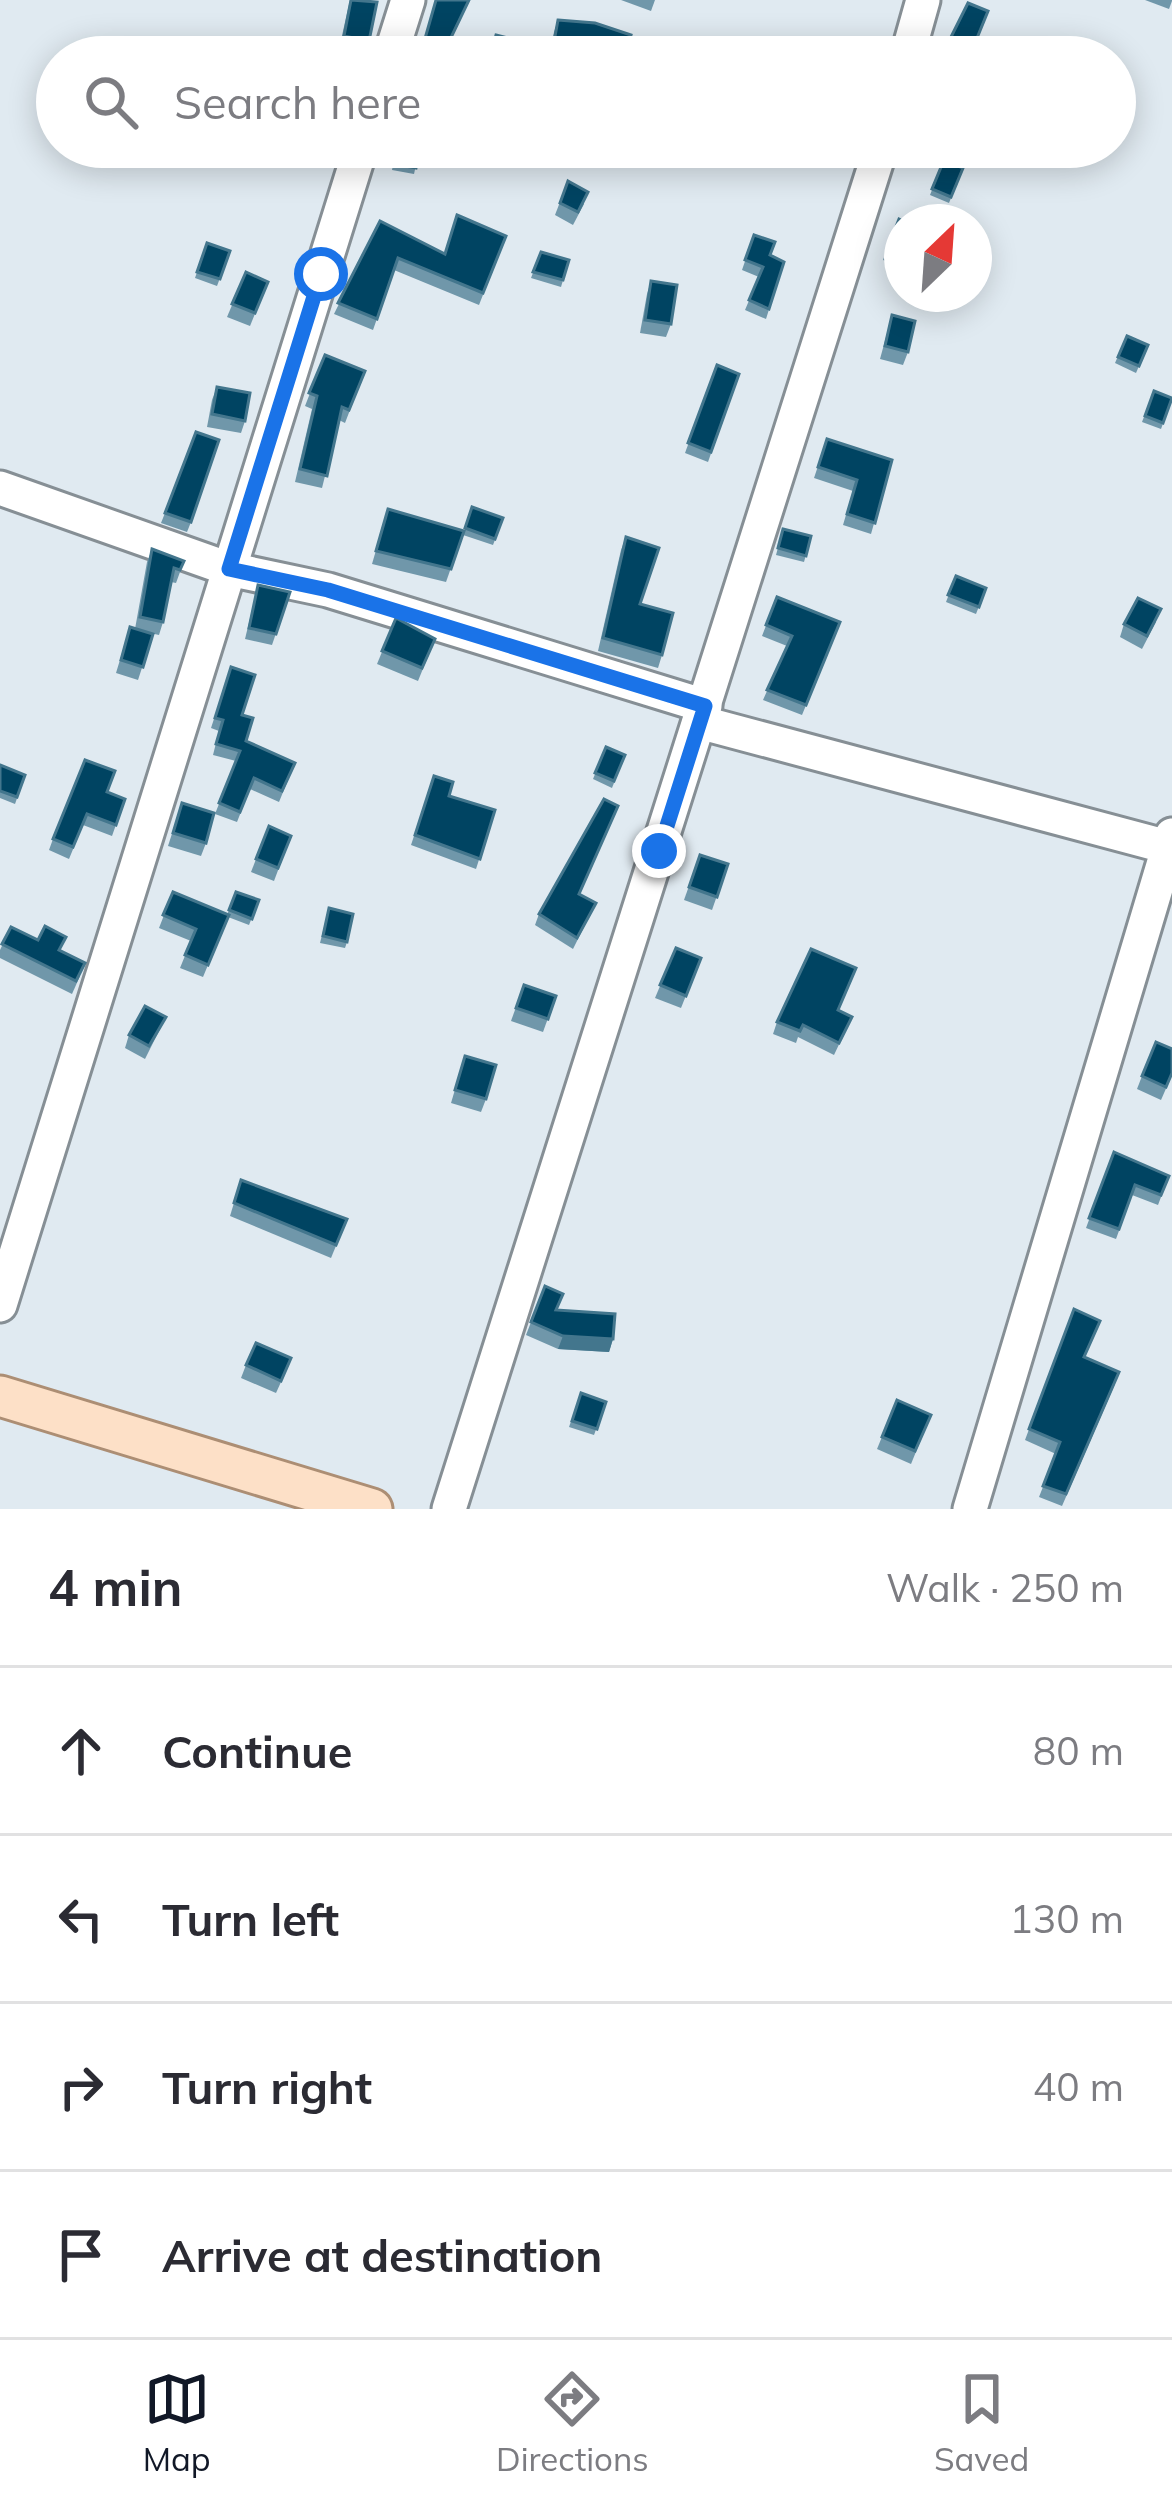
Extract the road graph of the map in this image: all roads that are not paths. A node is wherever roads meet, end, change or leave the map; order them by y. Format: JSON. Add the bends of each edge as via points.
{"nodes":[{"id":1,"x":408,"y":0,"type":"edge"},
{"id":2,"x":923,"y":0,"type":"edge"},
{"id":3,"x":397,"y":36,"type":"edge"},
{"id":4,"x":913,"y":36,"type":"edge"},
{"id":5,"x":355,"y":168,"type":"edge"},
{"id":6,"x":874,"y":168,"type":"edge"},
{"id":7,"x":0,"y":488,"type":"edge"},
{"id":8,"x":229,"y":569,"type":"junction"},
{"id":9,"x":702,"y":714,"type":"junction"},
{"id":10,"x":1170,"y":841,"type":"edge"},
{"id":11,"x":0,"y":1305,"type":"edge"},
{"id":12,"x":0,"y":1396,"type":"edge"},
{"id":13,"x":372,"y":1509,"type":"edge"},
{"id":14,"x":449,"y":1509,"type":"edge"},
{"id":15,"x":970,"y":1509,"type":"edge"}],
"edges":[{"from":1,"to":3,"type":"street"},
{"from":2,"to":4,"type":"street"},
{"from":5,"to":8,"type":"street"},
{"from":6,"to":9,"type":"street"},
{"from":7,"to":8,"type":"street"},
{"from":8,"to":9,"type":"street","via":[[328,590]]},
{"from":8,"to":11,"type":"street"},
{"from":9,"to":10,"type":"street"},
{"from":9,"to":14,"type":"street"},
{"from":10,"to":15,"type":"street"},
{"from":12,"to":13,"type":"main road"}]}
